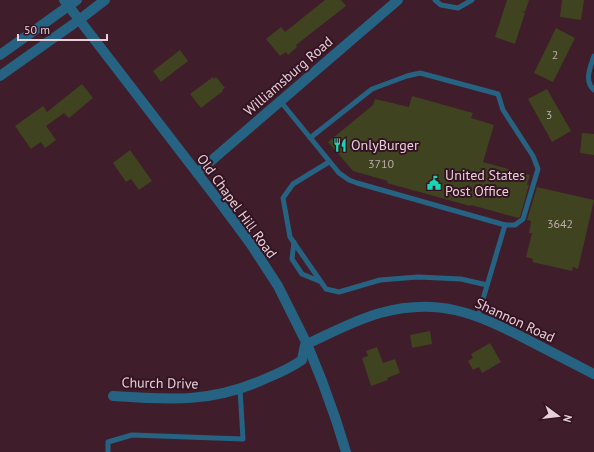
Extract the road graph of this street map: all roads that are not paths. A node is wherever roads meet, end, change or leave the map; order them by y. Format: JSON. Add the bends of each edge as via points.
{"nodes":[{"id":1,"x":77,"y":0,"type":"edge"},
{"id":2,"x":105,"y":0,"type":"edge"},
{"id":3,"x":398,"y":0,"type":"edge"},
{"id":4,"x":435,"y":0,"type":"edge"},
{"id":5,"x":472,"y":0,"type":"edge"},
{"id":6,"x":66,"y":3,"type":"edge"},
{"id":7,"x":79,"y":20,"type":"junction"},
{"id":8,"x":0,"y":55,"type":"edge"},
{"id":9,"x":594,"y":56,"type":"edge"},
{"id":10,"x":0,"y":76,"type":"edge"},
{"id":11,"x":594,"y":90,"type":"edge"},
{"id":12,"x":281,"y":102,"type":"junction"},
{"id":13,"x":310,"y":138,"type":"junction"},
{"id":14,"x":329,"y":162,"type":"junction"},
{"id":15,"x":197,"y":173,"type":"junction"},
{"id":16,"x":506,"y":225,"type":"junction"},
{"id":17,"x":294,"y":242,"type":"junction"},
{"id":18,"x":320,"y":281,"type":"junction"},
{"id":19,"x":487,"y":285,"type":"junction"},
{"id":20,"x":478,"y":316,"type":"junction"},
{"id":21,"x":307,"y":344,"type":"junction"},
{"id":22,"x":594,"y":374,"type":"edge"},
{"id":23,"x":240,"y":389,"type":"junction"},
{"id":24,"x":112,"y":396,"type":"dead end"},
{"id":25,"x":108,"y":452,"type":"edge"},
{"id":26,"x":346,"y":452,"type":"edge"}],
"edges":[{"from":1,"to":6,"type":"street"},
{"from":2,"to":7,"type":"street"},
{"from":3,"to":12,"type":"street","name":"Williamsburg Road"},
{"from":4,"to":5,"type":"lane","via":[[441,5],[458,8]]},
{"from":6,"to":7,"type":"street","name":"Old Chapel Hill Road"},
{"from":6,"to":8,"type":"street"},
{"from":7,"to":10,"type":"street"},
{"from":7,"to":15,"type":"street","name":"Old Chapel Hill Road"},
{"from":9,"to":11,"type":"lane","via":[[588,77],[590,87]]},
{"from":12,"to":13,"type":"lane"},
{"from":12,"to":15,"type":"street","name":"Williamsburg Road"},
{"from":13,"to":14,"type":"lane"},
{"from":13,"to":16,"type":"lane","via":[[372,88],[420,72],[498,94],[503,110],[533,156],[538,169],[523,219],[515,225]]},
{"from":14,"to":16,"type":"lane","via":[[348,180]]},
{"from":14,"to":17,"type":"lane","via":[[293,184],[282,198],[290,237]]},
{"from":15,"to":21,"type":"street","name":"Old Chapel Hill Road","via":[[254,249],[278,286]]},
{"from":16,"to":19,"type":"lane"},
{"from":17,"to":18,"type":"lane"},
{"from":17,"to":18,"type":"lane","via":[[292,259],[302,274]]},
{"from":18,"to":19,"type":"lane","via":[[326,289],[339,292],[380,280],[418,277],[461,279]]},
{"from":19,"to":20,"type":"lane"},
{"from":20,"to":21,"type":"street","name":"Shannon Road","via":[[450,309],[399,308],[360,320]]},
{"from":20,"to":22,"type":"street","name":"Shannon Road"},
{"from":21,"to":23,"type":"street","name":"Church Drive","via":[[302,360],[288,369]]},
{"from":21,"to":26,"type":"street","name":"Old Chapel Hill Road","via":[[332,407]]},
{"from":23,"to":24,"type":"street","name":"Church Drive","via":[[198,398]]},
{"from":23,"to":25,"type":"lane","via":[[243,438],[132,435],[108,442]]}]}
